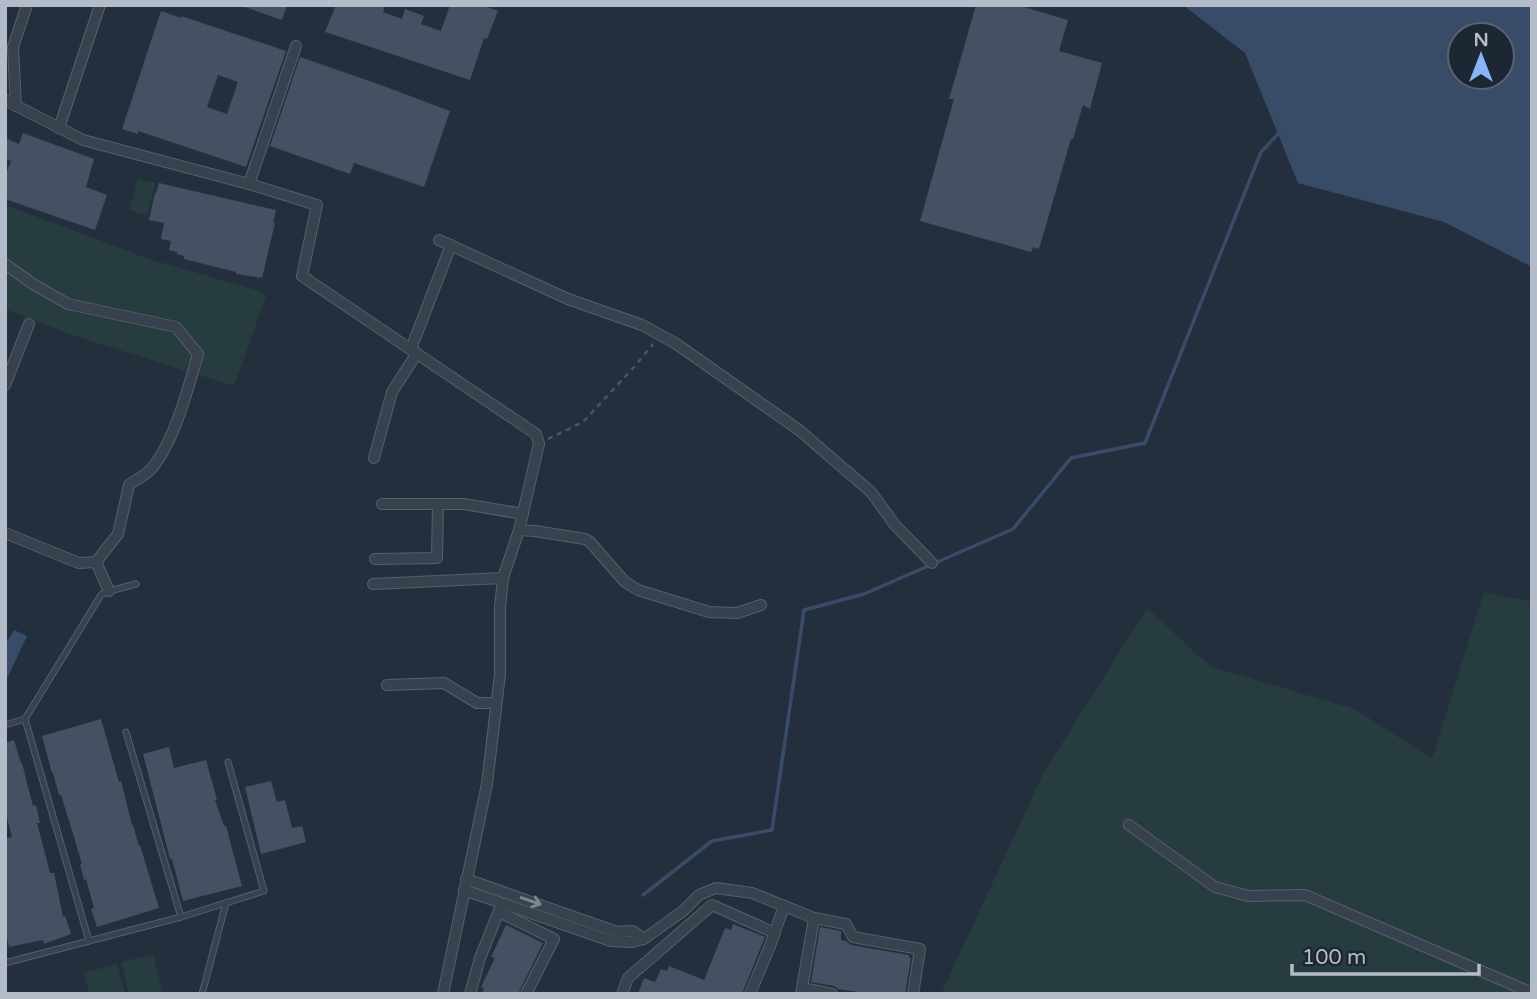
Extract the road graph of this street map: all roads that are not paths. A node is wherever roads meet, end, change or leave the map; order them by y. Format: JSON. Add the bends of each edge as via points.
{"nodes":[{"id":1,"x":27,"y":5,"type":"edge"},
{"id":2,"x":100,"y":5,"type":"edge"},
{"id":3,"x":296,"y":46,"type":"dead end"},
{"id":4,"x":5,"y":100,"type":"edge"},
{"id":5,"x":16,"y":106,"type":"junction"},
{"id":6,"x":59,"y":128,"type":"junction"},
{"id":7,"x":250,"y":184,"type":"junction"},
{"id":8,"x":439,"y":240,"type":"dead end"},
{"id":9,"x":451,"y":245,"type":"junction"},
{"id":10,"x":5,"y":264,"type":"edge"},
{"id":11,"x":29,"y":324,"type":"dead end"},
{"id":12,"x":414,"y":351,"type":"junction"},
{"id":13,"x":5,"y":385,"type":"edge"},
{"id":14,"x":374,"y":458,"type":"dead end"},
{"id":15,"x":382,"y":504,"type":"dead end"},
{"id":16,"x":438,"y":504,"type":"junction"},
{"id":17,"x":523,"y":514,"type":"junction"},
{"id":18,"x":519,"y":530,"type":"junction"},
{"id":19,"x":5,"y":533,"type":"edge"},
{"id":20,"x":375,"y":559,"type":"dead end"},
{"id":21,"x":96,"y":562,"type":"junction"},
{"id":22,"x":932,"y":563,"type":"dead end"},
{"id":23,"x":503,"y":578,"type":"junction"},
{"id":24,"x":136,"y":584,"type":"dead end"},
{"id":25,"x":373,"y":584,"type":"dead end"},
{"id":26,"x":109,"y":591,"type":"junction"},
{"id":27,"x":761,"y":605,"type":"dead end"},
{"id":28,"x":387,"y":685,"type":"dead end"},
{"id":29,"x":496,"y":703,"type":"junction"},
{"id":30,"x":25,"y":719,"type":"junction"},
{"id":31,"x":5,"y":725,"type":"edge"},
{"id":32,"x":127,"y":732,"type":"dead end"},
{"id":33,"x":228,"y":762,"type":"dead end"},
{"id":34,"x":1129,"y":825,"type":"dead end"},
{"id":35,"x":465,"y":884,"type":"junction"},
{"id":36,"x":226,"y":903,"type":"junction"},
{"id":37,"x":784,"y":906,"type":"junction"},
{"id":38,"x":500,"y":908,"type":"junction"},
{"id":39,"x":181,"y":917,"type":"junction"},
{"id":40,"x":814,"y":918,"type":"junction"},
{"id":41,"x":775,"y":933,"type":"junction"},
{"id":42,"x":644,"y":939,"type":"junction"},
{"id":43,"x":89,"y":941,"type":"junction"},
{"id":44,"x":5,"y":963,"type":"edge"},
{"id":45,"x":801,"y":991,"type":"edge"},
{"id":46,"x":1532,"y":993,"type":"edge"},
{"id":47,"x":202,"y":994,"type":"edge"},
{"id":48,"x":443,"y":994,"type":"edge"},
{"id":49,"x":470,"y":994,"type":"edge"},
{"id":50,"x":526,"y":994,"type":"edge"},
{"id":51,"x":622,"y":994,"type":"edge"},
{"id":52,"x":750,"y":994,"type":"edge"},
{"id":53,"x":832,"y":994,"type":"edge"},
{"id":54,"x":913,"y":994,"type":"edge"}],
"edges":[{"from":1,"to":5,"type":"street","via":[[13,47]]},
{"from":2,"to":6,"type":"street"},
{"from":3,"to":7,"type":"street"},
{"from":4,"to":5,"type":"street"},
{"from":5,"to":6,"type":"street"},
{"from":6,"to":7,"type":"street","via":[[83,140]]},
{"from":7,"to":12,"type":"street","via":[[317,205],[302,276]]},
{"from":8,"to":9,"type":"street"},
{"from":9,"to":12,"type":"street"},
{"from":9,"to":22,"type":"street","via":[[675,343],[799,430],[871,492],[895,526]]},
{"from":10,"to":21,"type":"street","via":[[68,304],[176,327],[198,354],[164,451],[129,485],[117,534]]},
{"from":11,"to":13,"type":"street"},
{"from":12,"to":14,"type":"street","via":[[392,392]]},
{"from":12,"to":17,"type":"street","via":[[536,434],[539,444]]},
{"from":15,"to":16,"type":"street"},
{"from":16,"to":17,"type":"street"},
{"from":16,"to":20,"type":"street","via":[[438,558]]},
{"from":17,"to":18,"type":"street"},
{"from":18,"to":23,"type":"street"},
{"from":18,"to":27,"type":"street","via":[[585,539],[638,590],[709,612],[737,613]]},
{"from":19,"to":21,"type":"street","via":[[79,562]]},
{"from":21,"to":26,"type":"street"},
{"from":23,"to":25,"type":"street"},
{"from":23,"to":29,"type":"street"},
{"from":24,"to":26,"type":"lane"},
{"from":26,"to":30,"type":"lane","via":[[102,595]]},
{"from":28,"to":29,"type":"street","via":[[444,682],[477,703]]},
{"from":29,"to":35,"type":"street","via":[[487,784]]},
{"from":30,"to":31,"type":"lane"},
{"from":30,"to":43,"type":"lane"},
{"from":32,"to":39,"type":"lane"},
{"from":33,"to":36,"type":"lane","via":[[264,891]]},
{"from":34,"to":46,"type":"street","via":[[1215,887],[1248,896],[1305,895]]},
{"from":35,"to":38,"type":"street"},
{"from":35,"to":42,"type":"street","one_way":true,"via":[[617,932],[633,931]]},
{"from":35,"to":48,"type":"street"},
{"from":36,"to":39,"type":"lane"},
{"from":36,"to":47,"type":"lane"},
{"from":37,"to":40,"type":"street"},
{"from":37,"to":41,"type":"street"},
{"from":37,"to":42,"type":"street","via":[[752,893],[716,888],[699,895]]},
{"from":38,"to":42,"type":"street","via":[[611,941]]},
{"from":38,"to":49,"type":"street"},
{"from":38,"to":50,"type":"street","via":[[554,939]]},
{"from":39,"to":43,"type":"lane"},
{"from":40,"to":45,"type":"street"},
{"from":40,"to":54,"type":"street","via":[[846,924],[853,937],[920,949]]},
{"from":41,"to":51,"type":"street","via":[[712,905],[628,978]]},
{"from":41,"to":52,"type":"street"},
{"from":43,"to":44,"type":"lane"},
{"from":45,"to":53,"type":"street"}]}
